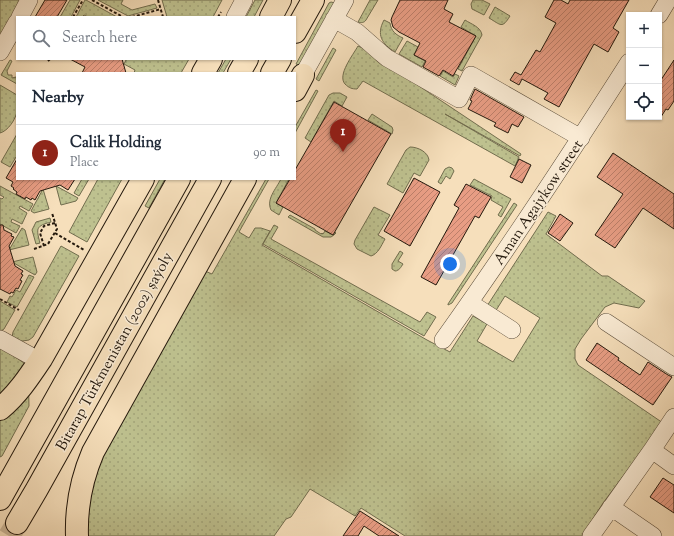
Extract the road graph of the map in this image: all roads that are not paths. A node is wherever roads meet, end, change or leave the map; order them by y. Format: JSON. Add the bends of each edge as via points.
{"nodes":[{"id":1,"x":29,"y":0,"type":"edge"},
{"id":2,"x":244,"y":0,"type":"edge"},
{"id":3,"x":280,"y":0,"type":"edge"},
{"id":4,"x":313,"y":0,"type":"edge"},
{"id":5,"x":345,"y":0,"type":"edge"},
{"id":6,"x":668,"y":0,"type":"edge"},
{"id":7,"x":661,"y":12,"type":"edge"},
{"id":8,"x":21,"y":16,"type":"edge"},
{"id":9,"x":236,"y":16,"type":"edge"},
{"id":10,"x":272,"y":16,"type":"edge"},
{"id":11,"x":334,"y":19,"type":"junction"},
{"id":12,"x":16,"y":24,"type":"edge"},
{"id":13,"x":296,"y":30,"type":"edge"},
{"id":14,"x":0,"y":52,"type":"edge"},
{"id":15,"x":210,"y":60,"type":"edge"},
{"id":16,"x":246,"y":60,"type":"edge"},
{"id":17,"x":279,"y":60,"type":"edge"},
{"id":18,"x":626,"y":67,"type":"edge"},
{"id":19,"x":204,"y":72,"type":"edge"},
{"id":20,"x":240,"y":72,"type":"edge"},
{"id":21,"x":273,"y":72,"type":"edge"},
{"id":22,"x":299,"y":82,"type":"edge"},
{"id":23,"x":581,"y":138,"type":"junction"},
{"id":24,"x":142,"y":180,"type":"edge"},
{"id":25,"x":178,"y":180,"type":"edge"},
{"id":26,"x":209,"y":180,"type":"edge"},
{"id":27,"x":244,"y":180,"type":"edge"},
{"id":28,"x":470,"y":303,"type":"junction"},
{"id":29,"x":606,"y":322,"type":"dead end"},
{"id":30,"x":512,"y":330,"type":"dead end"},
{"id":31,"x":0,"y":339,"type":"edge"},
{"id":32,"x":443,"y":340,"type":"dead end"},
{"id":33,"x":29,"y":355,"type":"dead end"},
{"id":34,"x":674,"y":367,"type":"edge"},
{"id":35,"x":0,"y":409,"type":"edge"},
{"id":36,"x":674,"y":417,"type":"edge"},
{"id":37,"x":652,"y":450,"type":"junction"},
{"id":38,"x":674,"y":466,"type":"edge"},
{"id":39,"x":0,"y":499,"type":"edge"},
{"id":40,"x":611,"y":507,"type":"junction"},
{"id":41,"x":17,"y":523,"type":"tunnel mouth"},
{"id":42,"x":77,"y":536,"type":"edge"},
{"id":43,"x":591,"y":536,"type":"edge"},
{"id":44,"x":653,"y":536,"type":"edge"}],
"edges":[{"from":1,"to":8,"type":"street"},
{"from":2,"to":9,"type":"street"},
{"from":3,"to":10,"type":"main road"},
{"from":4,"to":13,"type":"main road"},
{"from":5,"to":11,"type":"street"},
{"from":6,"to":7,"type":"street"},
{"from":11,"to":22,"type":"street"},
{"from":11,"to":23,"type":"street","via":[[357,32],[388,58],[459,99],[471,76]]},
{"from":12,"to":14,"type":"street"},
{"from":15,"to":19,"type":"main road"},
{"from":16,"to":20,"type":"main road"},
{"from":17,"to":21,"type":"main road"},
{"from":18,"to":23,"type":"street","name":"Aman Agajykow street"},
{"from":23,"to":28,"type":"street","name":"Aman Agajykow street"},
{"from":24,"to":35,"type":"main road","via":[[41,359],[17,392]]},
{"from":25,"to":39,"type":"main road","name":"Bitarap Türkmenistan (2002) şaýoly"},
{"from":26,"to":41,"type":"main road","name":"Bitarap Türkmenistan (2002) şaýoly"},
{"from":27,"to":42,"type":"main road","via":[[93,452],[78,502]]},
{"from":28,"to":30,"type":"street"},
{"from":28,"to":32,"type":"street","name":"Aman Agajykow street"},
{"from":29,"to":34,"type":"street"},
{"from":31,"to":33,"type":"street"},
{"from":36,"to":37,"type":"street"},
{"from":37,"to":38,"type":"street"},
{"from":37,"to":40,"type":"street"},
{"from":40,"to":43,"type":"street"},
{"from":40,"to":44,"type":"street"}]}
